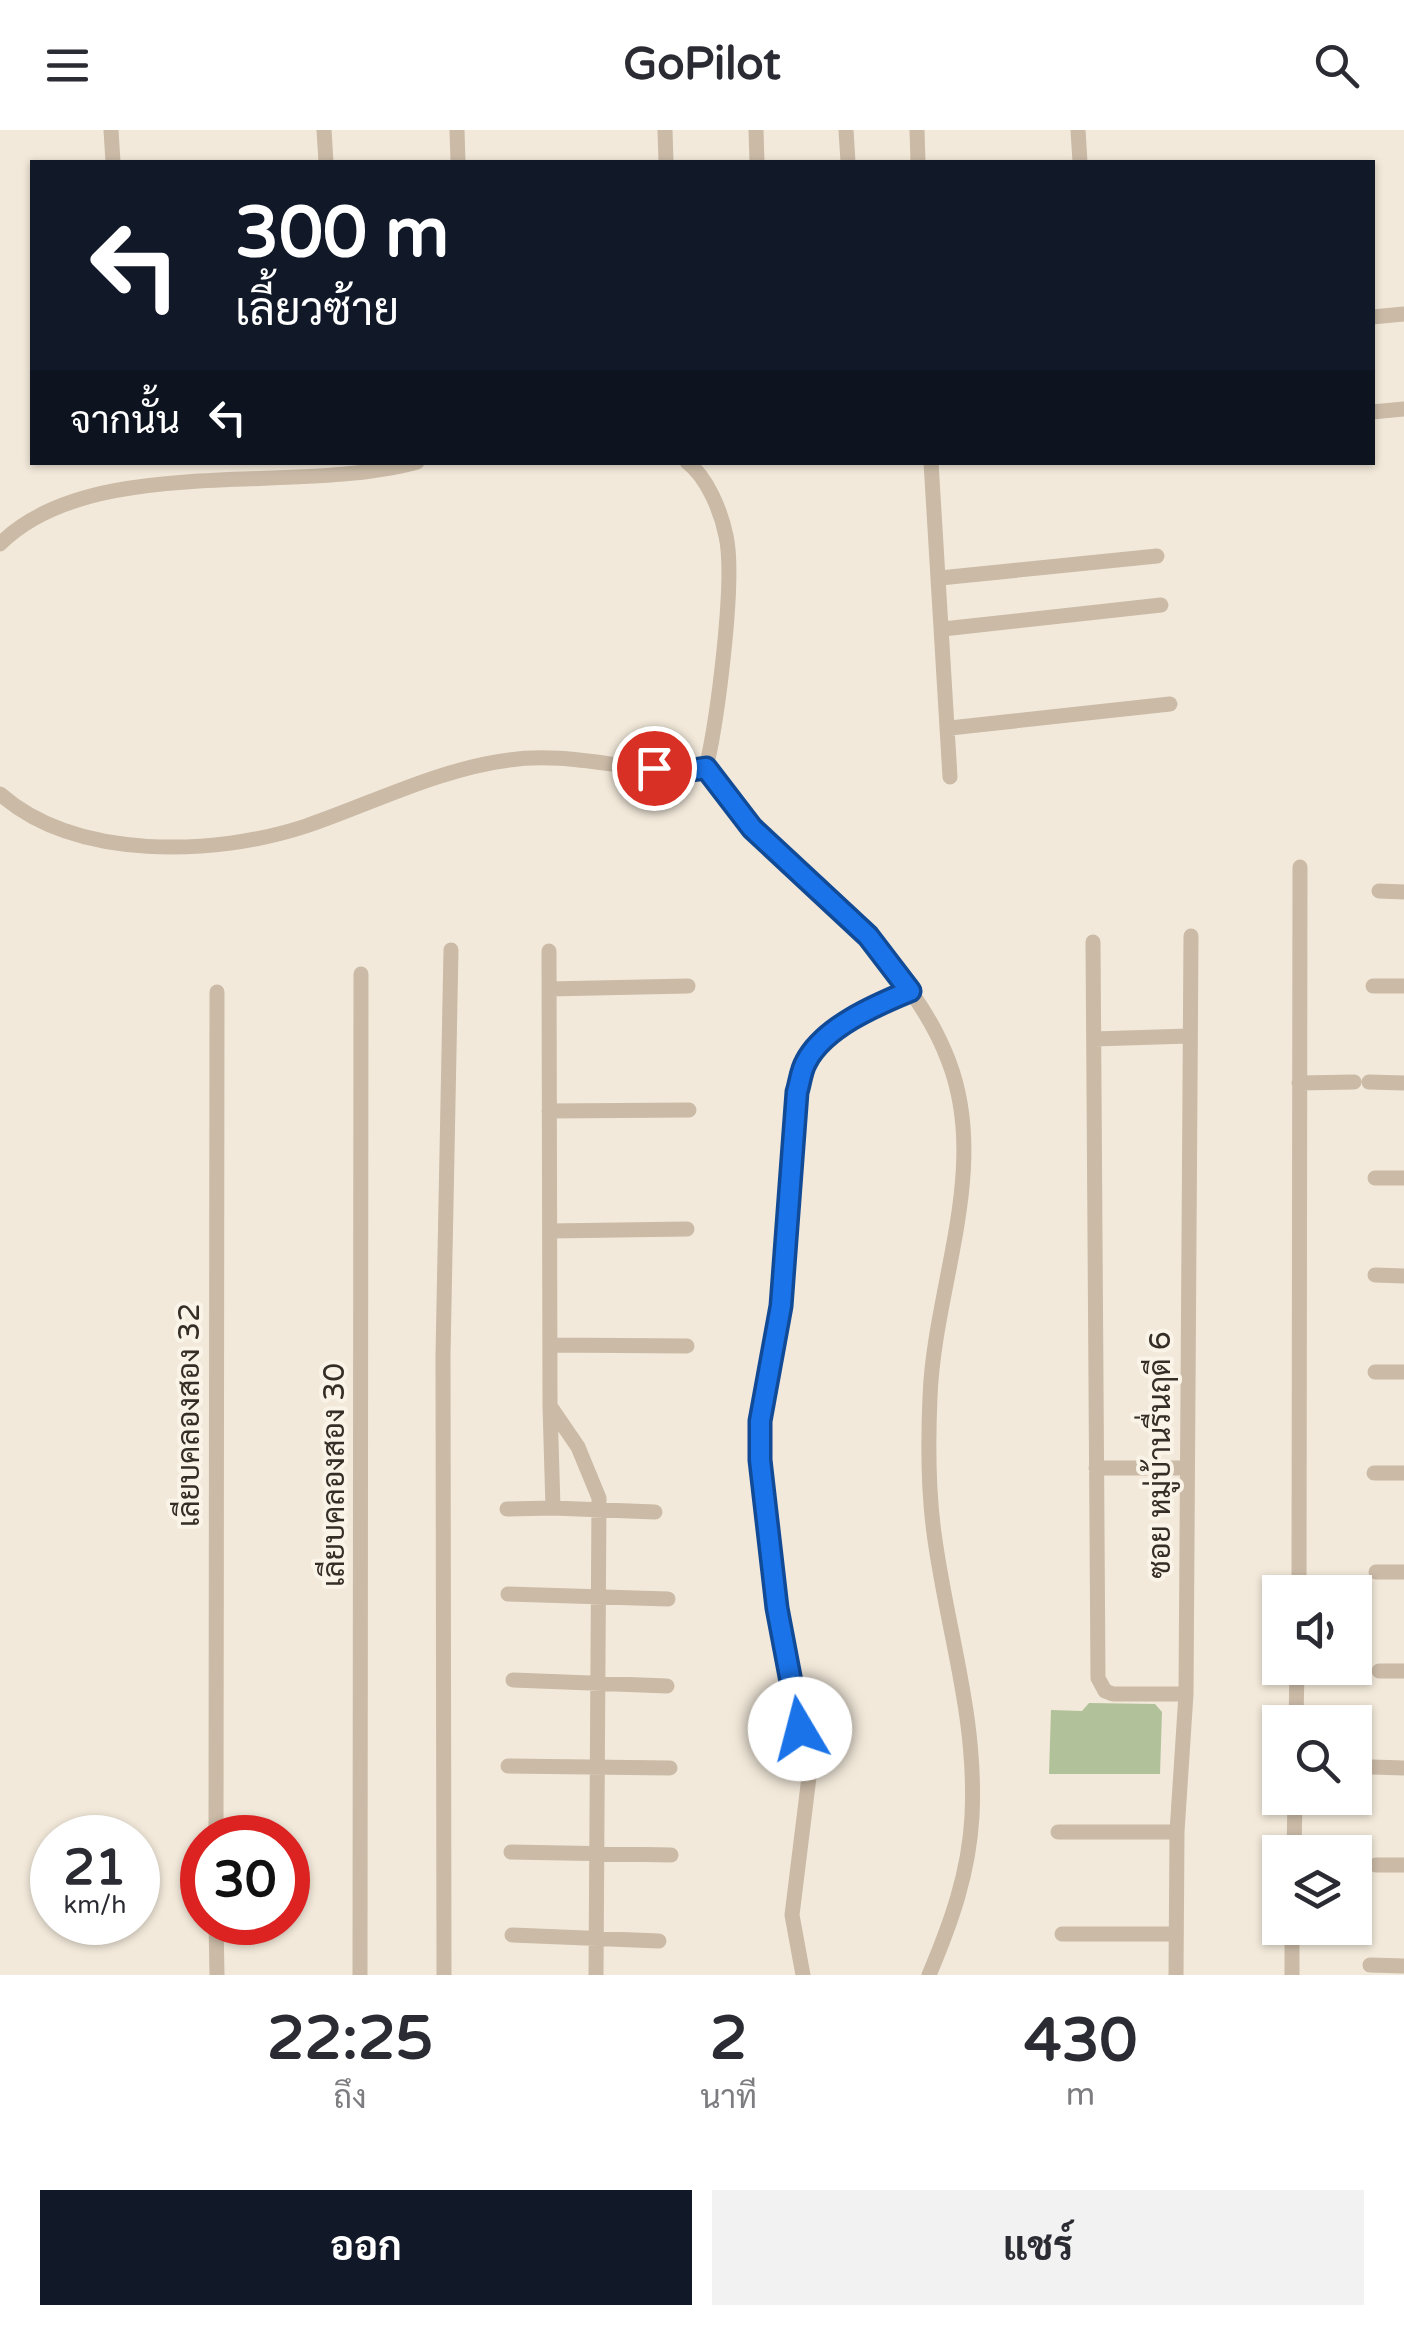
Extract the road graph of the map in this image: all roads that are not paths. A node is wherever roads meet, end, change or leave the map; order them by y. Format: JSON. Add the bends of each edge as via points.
{"nodes":[{"id":1,"x":111,"y":130,"type":"edge"},
{"id":2,"x":324,"y":130,"type":"edge"},
{"id":3,"x":457,"y":130,"type":"edge"},
{"id":4,"x":665,"y":130,"type":"edge"},
{"id":5,"x":756,"y":130,"type":"edge"},
{"id":6,"x":846,"y":130,"type":"edge"},
{"id":7,"x":917,"y":130,"type":"edge"},
{"id":8,"x":1078,"y":130,"type":"edge"},
{"id":9,"x":114,"y":160,"type":"edge"},
{"id":10,"x":326,"y":160,"type":"edge"},
{"id":11,"x":458,"y":160,"type":"edge"},
{"id":12,"x":666,"y":160,"type":"edge"},
{"id":13,"x":757,"y":160,"type":"edge"},
{"id":14,"x":848,"y":160,"type":"edge"},
{"id":15,"x":918,"y":160,"type":"edge"},
{"id":16,"x":1080,"y":160,"type":"edge"},
{"id":17,"x":1404,"y":314,"type":"edge"},
{"id":18,"x":1375,"y":317,"type":"edge"},
{"id":19,"x":1404,"y":409,"type":"edge"},
{"id":20,"x":1375,"y":412,"type":"edge"},
{"id":21,"x":398,"y":465,"type":"edge"},
{"id":22,"x":690,"y":465,"type":"edge"},
{"id":23,"x":931,"y":465,"type":"edge"},
{"id":24,"x":0,"y":544,"type":"edge"},
{"id":25,"x":1157,"y":556,"type":"dead end"},
{"id":26,"x":940,"y":578,"type":"junction"},
{"id":27,"x":1161,"y":605,"type":"dead end"},
{"id":28,"x":943,"y":630,"type":"junction"},
{"id":29,"x":1170,"y":704,"type":"dead end"},
{"id":30,"x":950,"y":728,"type":"junction"},
{"id":31,"x":706,"y":768,"type":"junction"},
{"id":32,"x":950,"y":776,"type":"dead end"},
{"id":33,"x":0,"y":794,"type":"edge"},
{"id":34,"x":1300,"y":867,"type":"dead end"},
{"id":35,"x":1378,"y":891,"type":"dead end"},
{"id":36,"x":1404,"y":892,"type":"edge"},
{"id":37,"x":1191,"y":936,"type":"dead end"},
{"id":38,"x":1093,"y":942,"type":"dead end"},
{"id":39,"x":451,"y":950,"type":"dead end"},
{"id":40,"x":549,"y":951,"type":"dead end"},
{"id":41,"x":362,"y":974,"type":"dead end"},
{"id":42,"x":688,"y":986,"type":"dead end"},
{"id":43,"x":1373,"y":986,"type":"dead end"},
{"id":44,"x":1404,"y":986,"type":"edge"},
{"id":45,"x":549,"y":989,"type":"junction"},
{"id":46,"x":910,"y":991,"type":"junction"},
{"id":47,"x":217,"y":992,"type":"dead end"},
{"id":48,"x":1189,"y":1036,"type":"junction"},
{"id":49,"x":1094,"y":1039,"type":"junction"},
{"id":50,"x":1300,"y":1082,"type":"junction"},
{"id":51,"x":1404,"y":1083,"type":"edge"},
{"id":52,"x":689,"y":1110,"type":"dead end"},
{"id":53,"x":549,"y":1111,"type":"junction"},
{"id":54,"x":1375,"y":1178,"type":"dead end"},
{"id":55,"x":1404,"y":1178,"type":"edge"},
{"id":56,"x":687,"y":1229,"type":"dead end"},
{"id":57,"x":550,"y":1230,"type":"junction"},
{"id":58,"x":1375,"y":1275,"type":"dead end"},
{"id":59,"x":1404,"y":1276,"type":"edge"},
{"id":60,"x":550,"y":1345,"type":"junction"},
{"id":61,"x":686,"y":1346,"type":"dead end"},
{"id":62,"x":1375,"y":1372,"type":"dead end"},
{"id":63,"x":1404,"y":1372,"type":"edge"},
{"id":64,"x":550,"y":1406,"type":"junction"},
{"id":65,"x":1096,"y":1468,"type":"junction"},
{"id":66,"x":1187,"y":1468,"type":"junction"},
{"id":67,"x":1404,"y":1473,"type":"edge"},
{"id":68,"x":1374,"y":1474,"type":"dead end"},
{"id":69,"x":553,"y":1508,"type":"junction"},
{"id":70,"x":507,"y":1509,"type":"dead end"},
{"id":71,"x":598,"y":1510,"type":"junction"},
{"id":72,"x":655,"y":1512,"type":"dead end"},
{"id":73,"x":1376,"y":1572,"type":"dead end"},
{"id":74,"x":1404,"y":1572,"type":"edge"},
{"id":75,"x":1300,"y":1575,"type":"edge"},
{"id":76,"x":508,"y":1594,"type":"dead end"},
{"id":77,"x":598,"y":1598,"type":"junction"},
{"id":78,"x":668,"y":1599,"type":"dead end"},
{"id":79,"x":1378,"y":1671,"type":"dead end"},
{"id":80,"x":1404,"y":1671,"type":"edge"},
{"id":81,"x":513,"y":1680,"type":"dead end"},
{"id":82,"x":597,"y":1681,"type":"junction"},
{"id":83,"x":666,"y":1686,"type":"dead end"},
{"id":84,"x":1186,"y":1694,"type":"junction"},
{"id":85,"x":508,"y":1766,"type":"dead end"},
{"id":86,"x":1372,"y":1767,"type":"dead end"},
{"id":87,"x":670,"y":1768,"type":"dead end"},
{"id":88,"x":1404,"y":1768,"type":"edge"},
{"id":89,"x":596,"y":1769,"type":"junction"},
{"id":90,"x":216,"y":1815,"type":"edge"},
{"id":91,"x":1058,"y":1832,"type":"dead end"},
{"id":92,"x":1176,"y":1832,"type":"junction"},
{"id":93,"x":511,"y":1852,"type":"dead end"},
{"id":94,"x":671,"y":1855,"type":"dead end"},
{"id":95,"x":596,"y":1856,"type":"junction"},
{"id":96,"x":1376,"y":1865,"type":"dead end"},
{"id":97,"x":1404,"y":1865,"type":"edge"},
{"id":98,"x":1062,"y":1934,"type":"dead end"},
{"id":99,"x":1176,"y":1934,"type":"junction"},
{"id":100,"x":512,"y":1936,"type":"dead end"},
{"id":101,"x":596,"y":1940,"type":"junction"},
{"id":102,"x":659,"y":1941,"type":"dead end"},
{"id":103,"x":216,"y":1945,"type":"edge"},
{"id":104,"x":1292,"y":1945,"type":"edge"},
{"id":105,"x":1370,"y":1966,"type":"dead end"},
{"id":106,"x":1404,"y":1966,"type":"edge"},
{"id":107,"x":216,"y":1975,"type":"edge"},
{"id":108,"x":360,"y":1975,"type":"edge"},
{"id":109,"x":444,"y":1975,"type":"edge"},
{"id":110,"x":596,"y":1975,"type":"edge"},
{"id":111,"x":803,"y":1975,"type":"edge"},
{"id":112,"x":929,"y":1975,"type":"edge"},
{"id":113,"x":1176,"y":1975,"type":"edge"},
{"id":114,"x":1292,"y":1975,"type":"edge"}],
"edges":[{"from":1,"to":9,"type":"street"},
{"from":2,"to":10,"type":"street"},
{"from":3,"to":11,"type":"street"},
{"from":4,"to":12,"type":"street"},
{"from":5,"to":13,"type":"street"},
{"from":6,"to":14,"type":"street"},
{"from":7,"to":15,"type":"street"},
{"from":8,"to":16,"type":"street"},
{"from":17,"to":18,"type":"street"},
{"from":19,"to":20,"type":"street"},
{"from":21,"to":24,"type":"street","via":[[315,479],[112,492],[27,520]]},
{"from":22,"to":31,"type":"street","via":[[727,537],[723,638]]},
{"from":23,"to":26,"type":"street"},
{"from":25,"to":26,"type":"street"},
{"from":26,"to":28,"type":"street"},
{"from":27,"to":28,"type":"street"},
{"from":28,"to":30,"type":"street"},
{"from":29,"to":30,"type":"street"},
{"from":30,"to":32,"type":"street"},
{"from":31,"to":33,"type":"street","via":[[678,772],[541,755],[500,761],[274,835],[199,845],[121,844],[57,830]]},
{"from":31,"to":46,"type":"street","via":[[752,828],[868,936]]},
{"from":34,"to":50,"type":"street"},
{"from":35,"to":36,"type":"street"},
{"from":37,"to":48,"type":"street","name":"ซอย หมู่บ้านรื่นฤดี 6"},
{"from":38,"to":49,"type":"street"},
{"from":39,"to":109,"type":"street"},
{"from":40,"to":45,"type":"street"},
{"from":41,"to":108,"type":"street","name":"เลียบคลองสอง 30"},
{"from":42,"to":45,"type":"street"},
{"from":43,"to":44,"type":"street"},
{"from":45,"to":53,"type":"street"},
{"from":46,"to":111,"type":"street","via":[[851,1020],[806,1061],[794,1122],[781,1306],[760,1421],[768,1546],[809,1777],[792,1915]]},
{"from":46,"to":112,"type":"street","via":[[950,1064],[963,1155],[932,1342],[930,1480],[970,1721],[972,1819],[957,1905]]},
{"from":47,"to":90,"type":"street","name":"เลียบคลองสอง 32"},
{"from":48,"to":49,"type":"street"},
{"from":48,"to":66,"type":"street","name":"ซอย หมู่บ้านรื่นฤดี 6"},
{"from":49,"to":65,"type":"street"},
{"from":50,"to":51,"type":"street"},
{"from":50,"to":75,"type":"street"},
{"from":52,"to":53,"type":"street"},
{"from":53,"to":57,"type":"street"},
{"from":54,"to":55,"type":"street"},
{"from":56,"to":57,"type":"street"},
{"from":57,"to":60,"type":"street"},
{"from":58,"to":59,"type":"street"},
{"from":60,"to":61,"type":"street"},
{"from":60,"to":64,"type":"street"},
{"from":62,"to":63,"type":"street"},
{"from":64,"to":69,"type":"street"},
{"from":64,"to":71,"type":"street","via":[[578,1447]]},
{"from":65,"to":66,"type":"street"},
{"from":65,"to":84,"type":"street","via":[[1100,1685],[1113,1694]]},
{"from":66,"to":84,"type":"street","name":"ซอย หมู่บ้านรื่นฤดี 6"},
{"from":67,"to":68,"type":"street"},
{"from":69,"to":70,"type":"street"},
{"from":69,"to":71,"type":"street"},
{"from":71,"to":72,"type":"street"},
{"from":71,"to":77,"type":"street"},
{"from":73,"to":74,"type":"street"},
{"from":76,"to":77,"type":"street"},
{"from":77,"to":78,"type":"street"},
{"from":77,"to":82,"type":"street"},
{"from":79,"to":80,"type":"street"},
{"from":81,"to":82,"type":"street"},
{"from":82,"to":83,"type":"street"},
{"from":82,"to":89,"type":"street"},
{"from":84,"to":92,"type":"street","name":"ซอย หมู่บ้านรื่นฤดี 6"},
{"from":85,"to":89,"type":"street"},
{"from":86,"to":88,"type":"street"},
{"from":87,"to":89,"type":"street"},
{"from":89,"to":95,"type":"street"},
{"from":91,"to":92,"type":"street"},
{"from":92,"to":99,"type":"street","name":"ซอย หมู่บ้านรื่นฤดี 6"},
{"from":93,"to":95,"type":"street"},
{"from":94,"to":95,"type":"street"},
{"from":95,"to":101,"type":"street"},
{"from":96,"to":97,"type":"street"},
{"from":98,"to":99,"type":"street"},
{"from":99,"to":113,"type":"street","name":"ซอย หมู่บ้านรื่นฤดี 6"},
{"from":100,"to":101,"type":"street"},
{"from":101,"to":102,"type":"street"},
{"from":101,"to":110,"type":"street"},
{"from":103,"to":107,"type":"street"},
{"from":104,"to":114,"type":"street"},
{"from":105,"to":106,"type":"street"}]}
